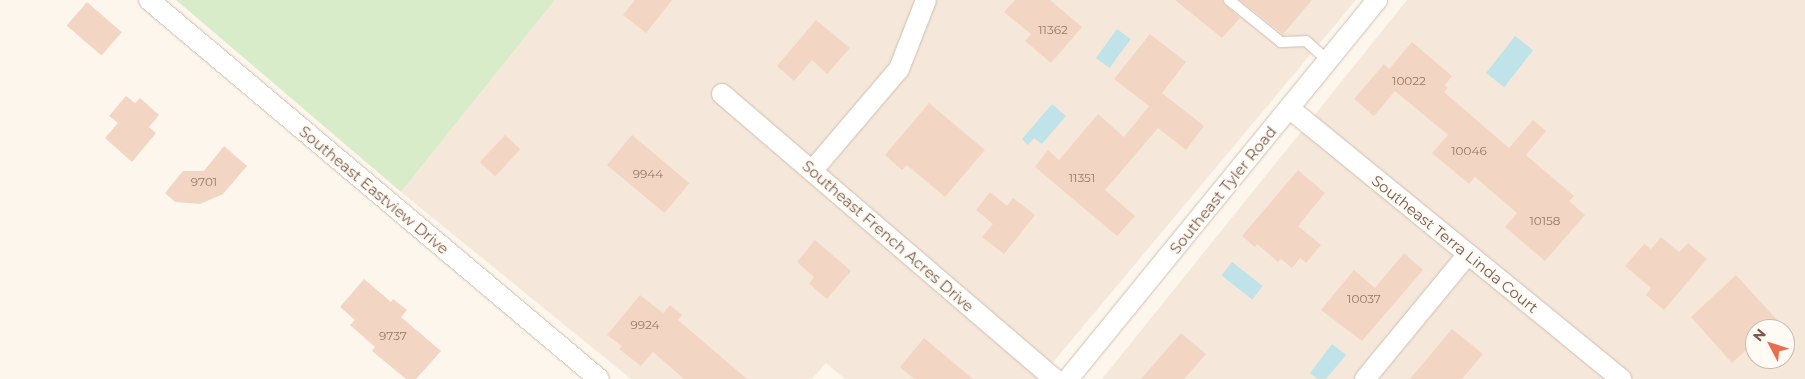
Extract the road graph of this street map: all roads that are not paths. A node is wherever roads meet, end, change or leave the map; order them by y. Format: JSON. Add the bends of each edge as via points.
{"nodes":[{"id":1,"x":149,"y":0,"type":"edge"},
{"id":2,"x":926,"y":0,"type":"edge"},
{"id":3,"x":1229,"y":0,"type":"edge"},
{"id":4,"x":1377,"y":0,"type":"edge"},
{"id":5,"x":1327,"y":60,"type":"junction"},
{"id":6,"x":722,"y":94,"type":"dead end"},
{"id":7,"x":1290,"y":108,"type":"junction"},
{"id":8,"x":812,"y":171,"type":"junction"},
{"id":9,"x":1468,"y":254,"type":"junction"},
{"id":10,"x":598,"y":379,"type":"edge"},
{"id":11,"x":1055,"y":379,"type":"edge"},
{"id":12,"x":1068,"y":379,"type":"edge"},
{"id":13,"x":1365,"y":379,"type":"edge"},
{"id":14,"x":1621,"y":379,"type":"edge"}],
"edges":[{"from":1,"to":10,"type":"street","name":"Southeast Eastview Drive"},
{"from":2,"to":8,"type":"street","via":[[899,69]]},
{"from":3,"to":5,"type":"lane","via":[[1281,42],[1306,41]]},
{"from":4,"to":5,"type":"street","name":"Southeast Tyler Road"},
{"from":5,"to":7,"type":"street","name":"Southeast Tyler Road"},
{"from":6,"to":8,"type":"street","name":"Southeast French Acres Drive"},
{"from":7,"to":9,"type":"street","name":"Southeast Terra Linda Court"},
{"from":7,"to":12,"type":"street","name":"Southeast Tyler Road"},
{"from":8,"to":11,"type":"street","name":"Southeast French Acres Drive"},
{"from":9,"to":13,"type":"street"},
{"from":9,"to":14,"type":"street","name":"Southeast Terra Linda Court"}]}
